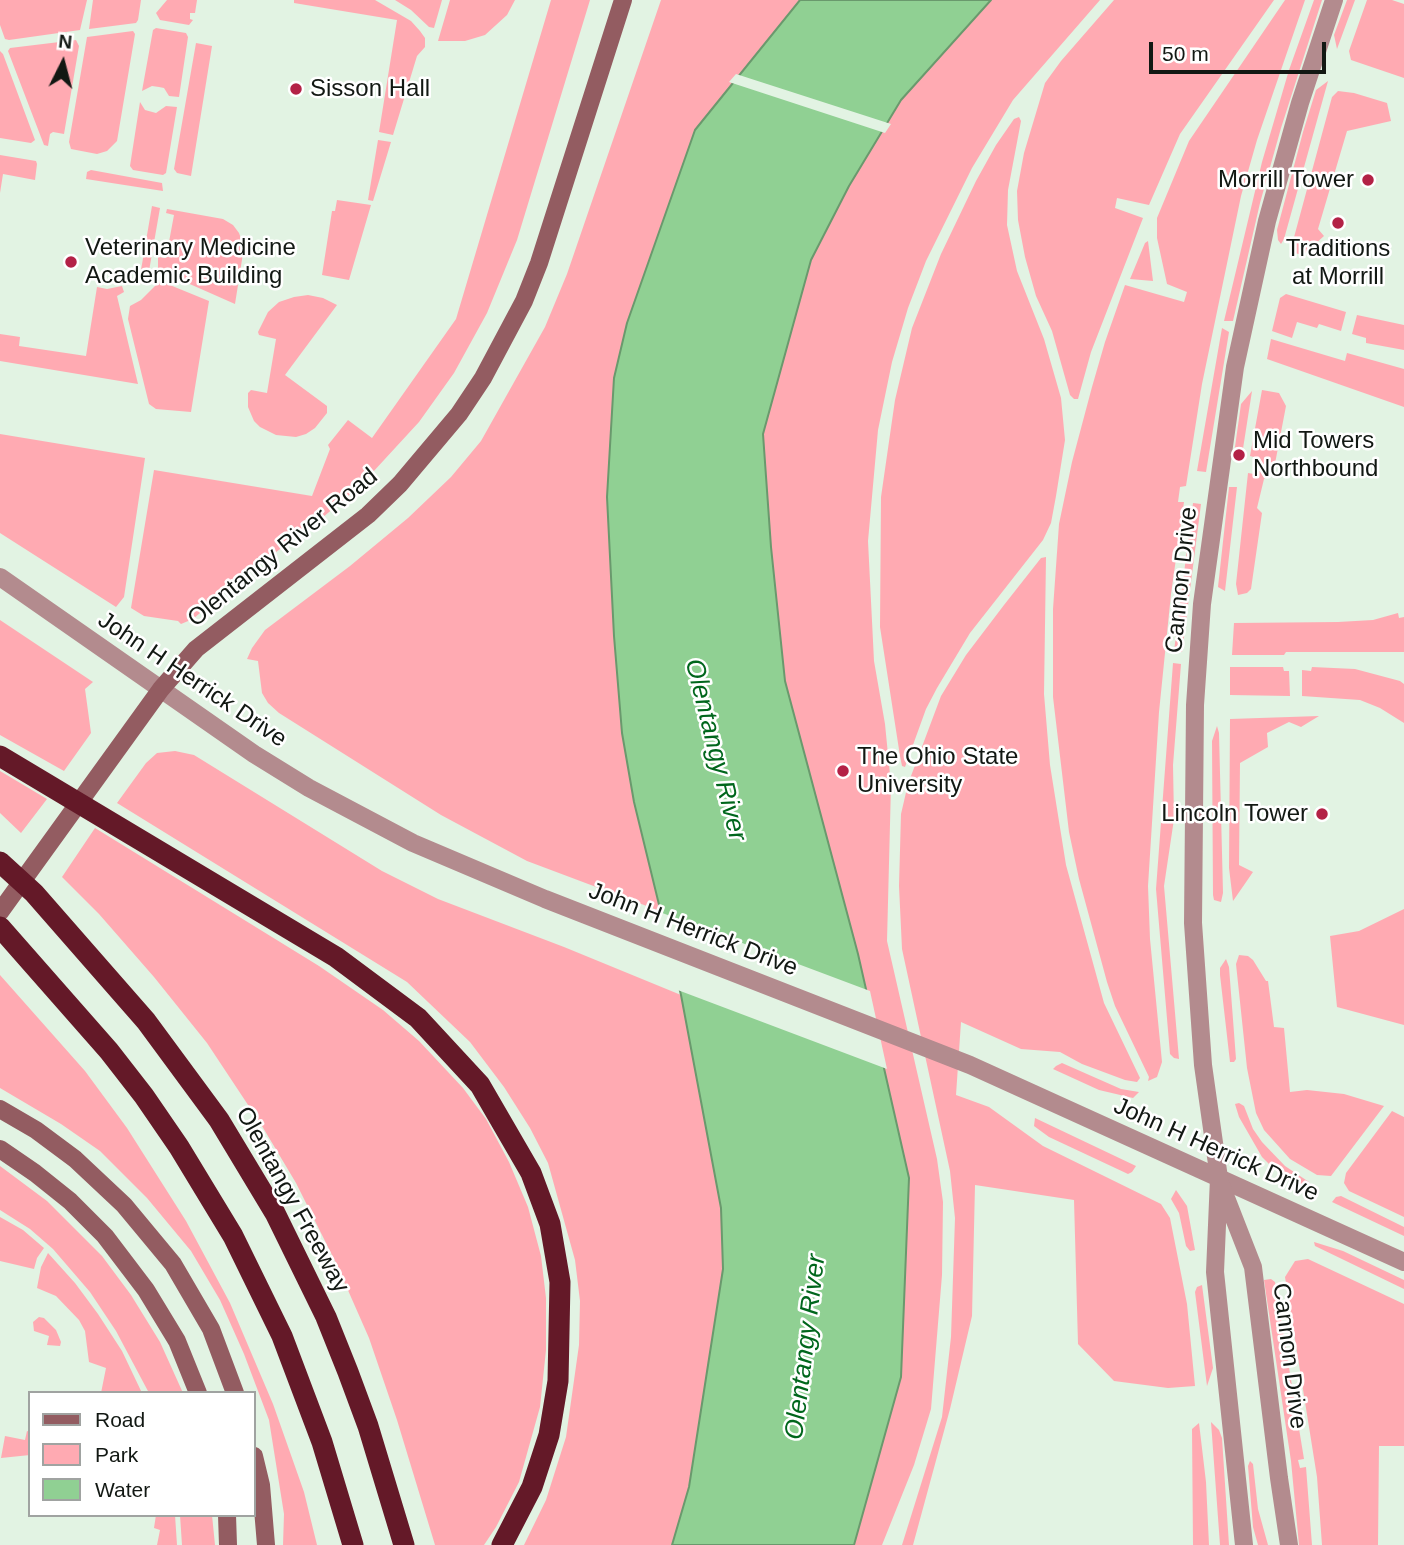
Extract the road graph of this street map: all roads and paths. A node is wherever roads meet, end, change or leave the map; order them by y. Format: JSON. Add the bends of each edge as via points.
{"nodes":[{"id":1,"x":623,"y":0,"type":"edge"},
{"id":2,"x":1335,"y":0,"type":"edge"},
{"id":3,"x":0,"y":577,"type":"edge"},
{"id":4,"x":161,"y":689,"type":"junction"},
{"id":5,"x":4,"y":758,"type":"edge"},
{"id":6,"x":0,"y":862,"type":"edge"},
{"id":7,"x":0,"y":912,"type":"edge"},
{"id":8,"x":0,"y":927,"type":"edge"},
{"id":9,"x":0,"y":1109,"type":"edge"},
{"id":10,"x":0,"y":1149,"type":"edge"},
{"id":11,"x":1219,"y":1178,"type":"junction"},
{"id":12,"x":1404,"y":1262,"type":"edge"},
{"id":13,"x":197,"y":1391,"type":"edge"},
{"id":14,"x":234,"y":1391,"type":"edge"},
{"id":15,"x":256,"y":1465,"type":"edge"},
{"id":16,"x":227,"y":1517,"type":"edge"},
{"id":17,"x":228,"y":1545,"type":"edge"},
{"id":18,"x":266,"y":1545,"type":"edge"},
{"id":19,"x":354,"y":1545,"type":"edge"},
{"id":20,"x":404,"y":1545,"type":"edge"},
{"id":21,"x":502,"y":1545,"type":"edge"},
{"id":22,"x":1244,"y":1545,"type":"edge"},
{"id":23,"x":1289,"y":1545,"type":"edge"}],
"edges":[{"from":1,"to":4,"type":"main road","name":"Olentangy River Road","via":[[539,263],[524,301],[477,387],[438,441],[368,515],[197,649]]},
{"from":2,"to":11,"type":"street","name":"Cannon Drive","via":[[1267,221],[1235,367],[1202,604],[1195,705],[1193,923],[1203,1065]]},
{"from":3,"to":4,"type":"street","name":"John H Herrick Drive"},
{"from":4,"to":7,"type":"main road","name":"Olentangy River Road"},
{"from":4,"to":11,"type":"street","name":"John H Herrick Drive","via":[[254,754],[413,843],[970,1065]]},
{"from":5,"to":21,"type":"highway","via":[[336,957],[418,1018],[480,1085],[531,1173],[550,1224],[560,1282],[558,1381],[549,1435]]},
{"from":6,"to":20,"type":"highway","name":"Olentangy Freeway","via":[[34,893],[146,1021],[219,1120],[275,1213],[348,1372]]},
{"from":8,"to":19,"type":"highway","via":[[144,1096],[233,1236],[282,1336]]},
{"from":9,"to":14,"type":"main road","via":[[75,1159],[165,1254],[211,1329]]},
{"from":10,"to":13,"type":"main road","via":[[36,1172],[105,1236],[177,1341]]},
{"from":11,"to":12,"type":"street","name":"John H Herrick Drive"},
{"from":11,"to":22,"type":"street","name":"Cannon Drive","via":[[1215,1272]]},
{"from":11,"to":23,"type":"street","name":"Cannon Drive","via":[[1253,1268]]},
{"from":15,"to":18,"type":"main road"},
{"from":16,"to":17,"type":"main road"}]}
